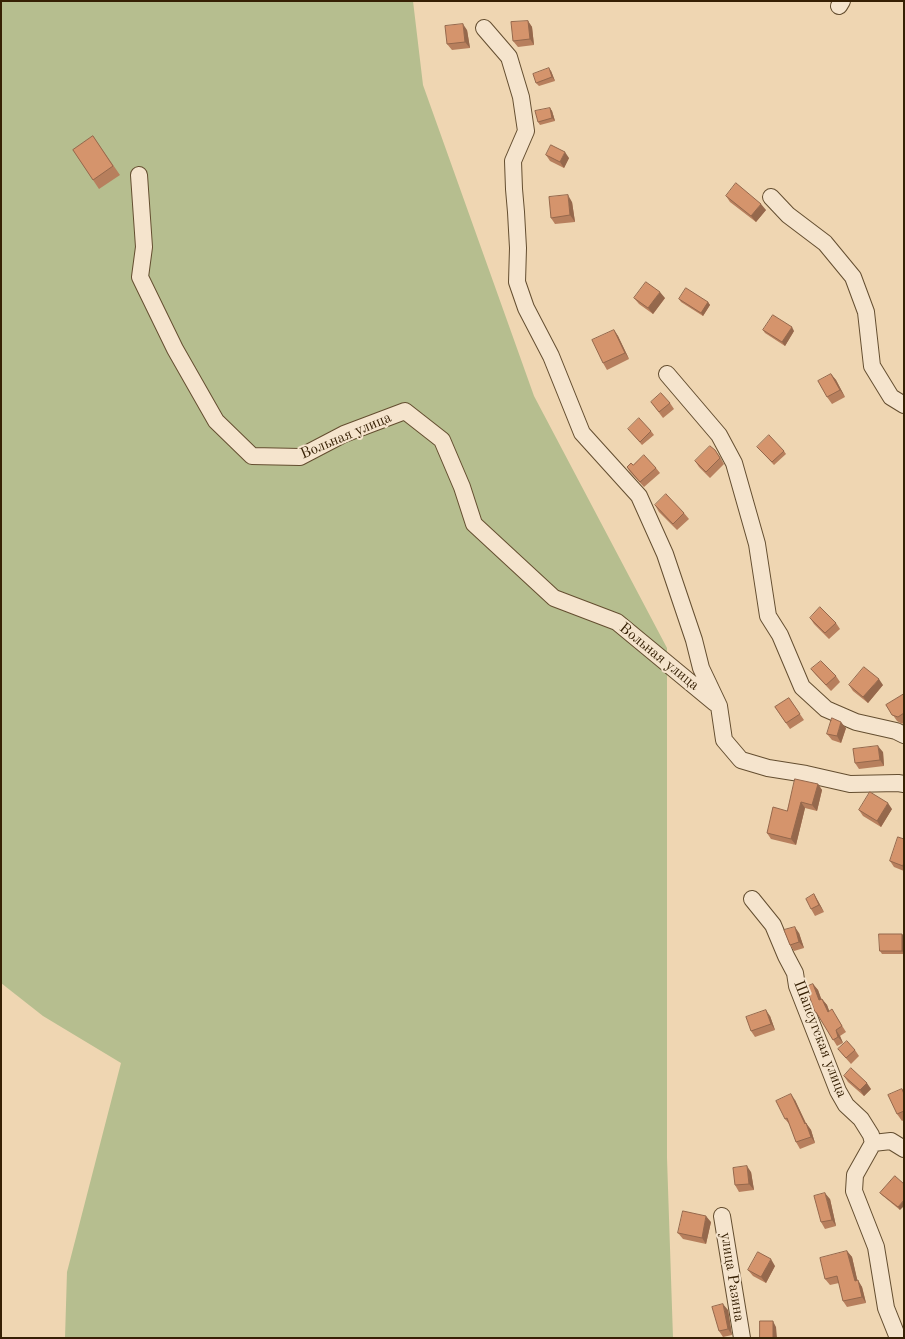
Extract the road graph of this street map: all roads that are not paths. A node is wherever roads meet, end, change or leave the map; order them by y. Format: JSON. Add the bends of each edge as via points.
{"nodes":[{"id":1,"x":484,"y":28,"type":"dead end"},
{"id":2,"x":139,"y":176,"type":"dead end"},
{"id":3,"x":771,"y":197,"type":"dead end"},
{"id":4,"x":667,"y":374,"type":"dead end"},
{"id":5,"x":904,"y":405,"type":"edge"},
{"id":6,"x":719,"y":706,"type":"junction"},
{"id":7,"x":904,"y":735,"type":"edge"},
{"id":8,"x":904,"y":784,"type":"edge"},
{"id":9,"x":752,"y":900,"type":"dead end"},
{"id":10,"x":873,"y":1143,"type":"junction"},
{"id":11,"x":904,"y":1149,"type":"edge"},
{"id":12,"x":722,"y":1216,"type":"dead end"},
{"id":13,"x":742,"y":1338,"type":"edge"},
{"id":14,"x":898,"y":1338,"type":"edge"}],
"edges":[{"from":1,"to":6,"type":"street","name":"Вольная улица","via":[[510,57],[521,97],[526,131],[513,161],[518,248],[517,282],[526,308],[551,356],[582,433],[639,496],[665,554],[701,668]]},
{"from":2,"to":6,"type":"street","name":"Вольная улица","via":[[144,247],[140,277],[175,348],[216,421],[252,456],[300,457],[344,434],[405,411],[442,440],[474,524],[554,598],[617,622]]},
{"from":3,"to":5,"type":"street","via":[[788,215],[825,244],[853,277],[866,312],[872,366],[891,397]]},
{"from":4,"to":7,"type":"street","via":[[719,434],[734,463],[757,544],[768,616],[780,635],[802,687],[826,709],[856,722]]},
{"from":6,"to":8,"type":"street","name":"Вольная улица","via":[[724,740],[741,760],[768,768],[850,784]]},
{"from":9,"to":10,"type":"street","name":"Шапсугская улица","via":[[773,925],[795,973],[797,986],[838,1091],[846,1105],[861,1118]]},
{"from":10,"to":11,"type":"street","via":[[891,1141]]},
{"from":10,"to":14,"type":"street","via":[[855,1175],[854,1191],[876,1247],[886,1308]]},
{"from":12,"to":13,"type":"street","name":"улица Разина"}]}
